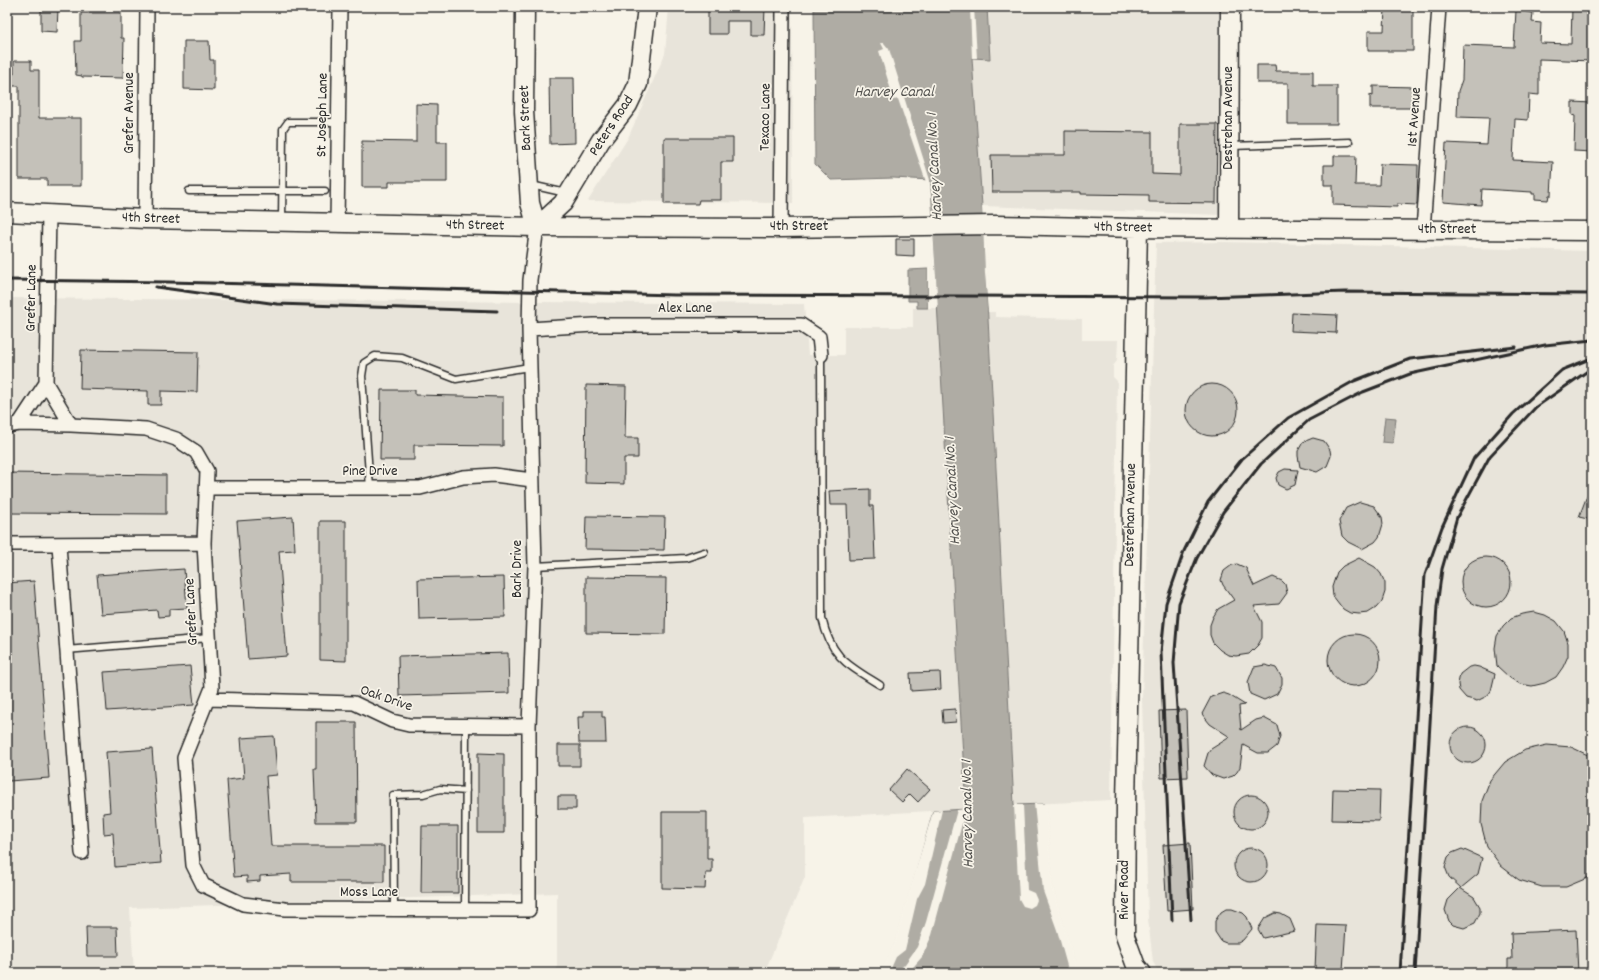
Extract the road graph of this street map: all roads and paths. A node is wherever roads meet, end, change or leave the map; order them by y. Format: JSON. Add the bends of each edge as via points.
{"nodes":[{"id":1,"x":147,"y":7,"type":"edge"},
{"id":2,"x":340,"y":7,"type":"edge"},
{"id":3,"x":525,"y":7,"type":"edge"},
{"id":4,"x":647,"y":7,"type":"edge"},
{"id":5,"x":783,"y":7,"type":"edge"},
{"id":6,"x":1230,"y":7,"type":"edge"},
{"id":7,"x":1439,"y":7,"type":"edge"},
{"id":8,"x":338,"y":122,"type":"junction"},
{"id":9,"x":1349,"y":142,"type":"dead end"},
{"id":10,"x":1229,"y":146,"type":"junction"},
{"id":11,"x":529,"y":184,"type":"junction"},
{"id":12,"x":189,"y":191,"type":"dead end"},
{"id":13,"x":282,"y":191,"type":"junction"},
{"id":14,"x":325,"y":191,"type":"dead end"},
{"id":15,"x":569,"y":193,"type":"junction"},
{"id":16,"x":7,"y":212,"type":"edge"},
{"id":17,"x":49,"y":214,"type":"junction"},
{"id":18,"x":145,"y":219,"type":"junction"},
{"id":19,"x":282,"y":222,"type":"junction"},
{"id":20,"x":337,"y":224,"type":"junction"},
{"id":21,"x":537,"y":227,"type":"junction"},
{"id":22,"x":781,"y":228,"type":"junction"},
{"id":23,"x":1138,"y":228,"type":"junction"},
{"id":24,"x":1229,"y":229,"type":"junction"},
{"id":25,"x":1423,"y":230,"type":"junction"},
{"id":26,"x":1592,"y":231,"type":"edge"},
{"id":27,"x":529,"y":329,"type":"junction"},
{"id":28,"x":821,"y":355,"type":"joint"},
{"id":29,"x":529,"y":367,"type":"junction"},
{"id":30,"x":46,"y":383,"type":"junction"},
{"id":31,"x":13,"y":425,"type":"edge"},
{"id":32,"x":71,"y":425,"type":"junction"},
{"id":33,"x":532,"y":480,"type":"junction"},
{"id":34,"x":207,"y":488,"type":"junction"},
{"id":35,"x":370,"y":488,"type":"junction"},
{"id":36,"x":204,"y":543,"type":"junction"},
{"id":37,"x":7,"y":544,"type":"edge"},
{"id":38,"x":59,"y":545,"type":"junction"},
{"id":39,"x":704,"y":552,"type":"dead end"},
{"id":40,"x":535,"y":566,"type":"junction"},
{"id":41,"x":209,"y":638,"type":"junction"},
{"id":42,"x":66,"y":650,"type":"junction"},
{"id":43,"x":880,"y":685,"type":"dead end"},
{"id":44,"x":208,"y":699,"type":"junction"},
{"id":45,"x":466,"y":726,"type":"junction"},
{"id":46,"x":529,"y":726,"type":"junction"},
{"id":47,"x":466,"y":791,"type":"junction"},
{"id":48,"x":1126,"y":803,"type":"joint"},
{"id":49,"x":82,"y":853,"type":"dead end"},
{"id":50,"x":212,"y":890,"type":"joint"},
{"id":51,"x":394,"y":910,"type":"junction"},
{"id":52,"x":465,"y":910,"type":"junction"},
{"id":53,"x":529,"y":910,"type":"joint"},
{"id":54,"x":1142,"y":973,"type":"edge"}],
"edges":[{"from":1,"to":18,"type":"street","name":"Grefer Avenue"},
{"from":2,"to":8,"type":"street","name":"St Joseph Lane"},
{"from":3,"to":11,"type":"main road","name":"Bark Street","via":[[524,111]]},
{"from":4,"to":15,"type":"main road","name":"Peters Road","via":[[638,84],[628,105],[602,140]]},
{"from":5,"to":22,"type":"street","name":"Texaco Lane"},
{"from":6,"to":10,"type":"main road","name":"Destrehan Avenue"},
{"from":7,"to":25,"type":"street","name":"1st Avenue"},
{"from":8,"to":13,"type":"lane","via":[[288,122],[283,129]]},
{"from":8,"to":20,"type":"street","name":"St Joseph Lane"},
{"from":9,"to":10,"type":"lane"},
{"from":10,"to":24,"type":"main road","name":"Destrehan Avenue"},
{"from":11,"to":15,"type":"lane"},
{"from":11,"to":21,"type":"main road","name":"Bark Street","via":[[530,203]]},
{"from":12,"to":13,"type":"lane"},
{"from":13,"to":14,"type":"lane"},
{"from":13,"to":19,"type":"lane"},
{"from":15,"to":21,"type":"main road","name":"Peters Road","via":[[563,203]]},
{"from":16,"to":17,"type":"main road","name":"4th Street"},
{"from":17,"to":18,"type":"main road","name":"4th Street"},
{"from":17,"to":30,"type":"street","name":"Grefer Lane"},
{"from":18,"to":19,"type":"main road","name":"4th Street"},
{"from":19,"to":20,"type":"main road","name":"4th Street"},
{"from":20,"to":21,"type":"main road","name":"4th Street"},
{"from":21,"to":22,"type":"main road","name":"4th Street"},
{"from":21,"to":27,"type":"street","name":"Bark Drive","via":[[530,280]]},
{"from":22,"to":23,"type":"main road","name":"4th Street","via":[[995,225]]},
{"from":23,"to":24,"type":"main road","name":"4th Street"},
{"from":23,"to":48,"type":"main road","name":"Destrehan Avenue"},
{"from":24,"to":25,"type":"main road","name":"4th Street"},
{"from":25,"to":26,"type":"main road","name":"4th Street"},
{"from":27,"to":28,"type":"street","name":"Alex Lane","via":[[594,324],[801,325],[820,337]]},
{"from":27,"to":29,"type":"street","name":"Bark Drive"},
{"from":28,"to":43,"type":"lane","via":[[822,618],[826,636],[836,653],[849,666]]},
{"from":29,"to":33,"type":"street","name":"Bark Drive"},
{"from":29,"to":35,"type":"lane","via":[[456,379],[402,358],[375,356],[364,363],[362,376]]},
{"from":30,"to":31,"type":"street","name":"Grefer Lane"},
{"from":30,"to":32,"type":"street"},
{"from":31,"to":32,"type":"street","name":"Grefer Lane"},
{"from":32,"to":34,"type":"street","name":"Grefer Lane","via":[[146,429],[176,438],[196,452],[207,470]]},
{"from":33,"to":35,"type":"street","name":"Pine Drive","via":[[494,475],[463,477],[420,488]]},
{"from":33,"to":40,"type":"street","name":"Bark Drive"},
{"from":34,"to":35,"type":"street","name":"Pine Drive"},
{"from":34,"to":36,"type":"street","name":"Grefer Lane"},
{"from":36,"to":38,"type":"street"},
{"from":36,"to":41,"type":"street","name":"Grefer Lane"},
{"from":37,"to":38,"type":"street"},
{"from":38,"to":42,"type":"street"},
{"from":39,"to":40,"type":"lane","via":[[686,558]]},
{"from":40,"to":46,"type":"street","name":"Bark Drive"},
{"from":41,"to":42,"type":"lane"},
{"from":41,"to":44,"type":"street","name":"Grefer Lane","via":[[212,688]]},
{"from":42,"to":49,"type":"street"},
{"from":44,"to":45,"type":"street","name":"Oak Drive","via":[[354,704],[392,721],[409,725]]},
{"from":44,"to":50,"type":"street","name":"Grefer Lane","via":[[184,758],[193,865],[203,885]]},
{"from":45,"to":46,"type":"street","name":"Oak Drive"},
{"from":45,"to":47,"type":"lane"},
{"from":46,"to":53,"type":"street","name":"Bark Drive"},
{"from":47,"to":51,"type":"lane","via":[[440,790],[423,794],[394,795]]},
{"from":47,"to":52,"type":"lane"},
{"from":48,"to":54,"type":"main road","name":"River Road","via":[[1125,936],[1136,966]]},
{"from":50,"to":51,"type":"street","name":"Moss Lane","via":[[243,904],[285,909]]},
{"from":51,"to":52,"type":"street","name":"Moss Lane"},
{"from":52,"to":53,"type":"street","name":"Moss Lane"}]}
